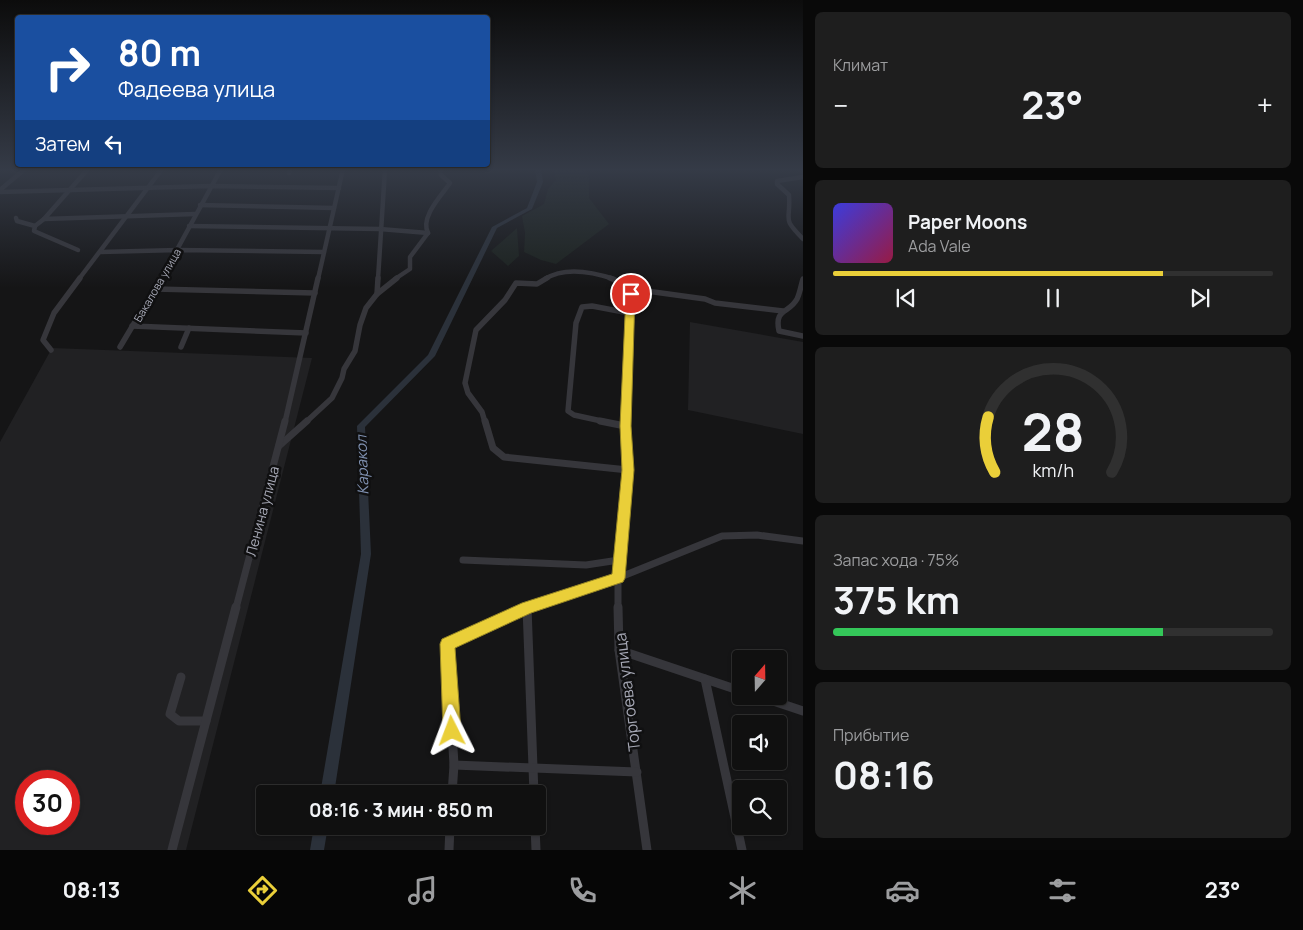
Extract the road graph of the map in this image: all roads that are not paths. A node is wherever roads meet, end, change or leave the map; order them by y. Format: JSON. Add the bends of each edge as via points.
{"nodes":[{"id":1,"x":334,"y":208,"type":"edge"},
{"id":2,"x":52,"y":209,"type":"edge"},
{"id":3,"x":132,"y":209,"type":"edge"},
{"id":4,"x":198,"y":209,"type":"edge"},
{"id":5,"x":382,"y":209,"type":"edge"},
{"id":6,"x":433,"y":209,"type":"edge"},
{"id":7,"x":790,"y":209,"type":"edge"},
{"id":8,"x":195,"y":214,"type":"junction"},
{"id":9,"x":126,"y":216,"type":"junction"},
{"id":10,"x":16,"y":218,"type":"dead end"},
{"id":11,"x":44,"y":218,"type":"junction"},
{"id":12,"x":35,"y":226,"type":"junction"},
{"id":13,"x":189,"y":226,"type":"junction"},
{"id":14,"x":330,"y":229,"type":"junction"},
{"id":15,"x":380,"y":229,"type":"junction"},
{"id":16,"x":428,"y":232,"type":"junction"},
{"id":17,"x":803,"y":239,"type":"edge"},
{"id":18,"x":78,"y":250,"type":"dead end"},
{"id":19,"x":178,"y":250,"type":"junction"},
{"id":20,"x":100,"y":252,"type":"junction"},
{"id":21,"x":324,"y":252,"type":"junction"},
{"id":22,"x":803,"y":279,"type":"edge"},
{"id":23,"x":155,"y":289,"type":"junction"},
{"id":24,"x":632,"y":291,"type":"junction"},
{"id":25,"x":315,"y":293,"type":"junction"},
{"id":26,"x":377,"y":294,"type":"junction"},
{"id":27,"x":783,"y":311,"type":"junction"},
{"id":28,"x":629,"y":313,"type":"junction"},
{"id":29,"x":132,"y":326,"type":"junction"},
{"id":30,"x":189,"y":328,"type":"junction"},
{"id":31,"x":779,"y":331,"type":"joint"},
{"id":32,"x":306,"y":333,"type":"junction"},
{"id":33,"x":803,"y":336,"type":"edge"},
{"id":34,"x":120,"y":347,"type":"dead end"},
{"id":35,"x":181,"y":347,"type":"dead end"},
{"id":36,"x":50,"y":350,"type":"dead end"},
{"id":37,"x":625,"y":426,"type":"junction"},
{"id":38,"x":279,"y":447,"type":"junction"},
{"id":39,"x":628,"y":470,"type":"junction"},
{"id":40,"x":803,"y":541,"type":"edge"},
{"id":41,"x":463,"y":560,"type":"dead end"},
{"id":42,"x":619,"y":560,"type":"junction"},
{"id":43,"x":618,"y":578,"type":"junction"},
{"id":44,"x":527,"y":607,"type":"junction"},
{"id":45,"x":618,"y":650,"type":"junction"},
{"id":46,"x":181,"y":677,"type":"dead end"},
{"id":47,"x":705,"y":679,"type":"junction"},
{"id":48,"x":732,"y":688,"type":"edge"},
{"id":49,"x":785,"y":705,"type":"edge"},
{"id":50,"x":803,"y":711,"type":"edge"},
{"id":51,"x":206,"y":721,"type":"junction"},
{"id":52,"x":454,"y":765,"type":"junction"},
{"id":53,"x":533,"y":767,"type":"junction"},
{"id":54,"x":637,"y":772,"type":"junction"},
{"id":55,"x":453,"y":785,"type":"edge"},
{"id":56,"x":534,"y":785,"type":"edge"},
{"id":57,"x":450,"y":835,"type":"edge"},
{"id":58,"x":535,"y":835,"type":"edge"},
{"id":59,"x":172,"y":850,"type":"edge"},
{"id":60,"x":449,"y":850,"type":"edge"},
{"id":61,"x":536,"y":850,"type":"edge"},
{"id":62,"x":647,"y":850,"type":"edge"},
{"id":63,"x":742,"y":850,"type":"edge"}],
"edges":[{"from":1,"to":14,"type":"street","name":"Ленина улица"},
{"from":2,"to":11,"type":"street"},
{"from":3,"to":9,"type":"street"},
{"from":4,"to":8,"type":"street","name":"Бакалова улица"},
{"from":5,"to":15,"type":"street"},
{"from":6,"to":16,"type":"street","via":[[426,219]]},
{"from":7,"to":17,"type":"street","via":[[787,216],[790,225]]},
{"from":8,"to":9,"type":"street"},
{"from":8,"to":13,"type":"street","name":"Бакалова улица"},
{"from":9,"to":11,"type":"street"},
{"from":9,"to":20,"type":"street"},
{"from":10,"to":12,"type":"street"},
{"from":11,"to":12,"type":"street"},
{"from":12,"to":18,"type":"street","via":[[34,232]]},
{"from":13,"to":14,"type":"street"},
{"from":13,"to":19,"type":"street","name":"Бакалова улица"},
{"from":14,"to":15,"type":"street"},
{"from":14,"to":21,"type":"street","name":"Ленина улица"},
{"from":15,"to":16,"type":"street"},
{"from":15,"to":26,"type":"street"},
{"from":16,"to":26,"type":"street","via":[[410,256],[408,270]]},
{"from":19,"to":20,"type":"street"},
{"from":19,"to":21,"type":"street"},
{"from":19,"to":23,"type":"street","name":"Бакалова улица"},
{"from":20,"to":36,"type":"street","via":[[54,313],[43,340]]},
{"from":21,"to":25,"type":"street","name":"Ленина улица"},
{"from":22,"to":27,"type":"street","via":[[797,299]]},
{"from":23,"to":25,"type":"street"},
{"from":23,"to":29,"type":"street","name":"Бакалова улица"},
{"from":24,"to":27,"type":"street"},
{"from":24,"to":28,"type":"street","name":"Торгоева улица"},
{"from":24,"to":39,"type":"street","via":[[621,281],[572,272],[555,273],[538,284],[516,283],[505,300],[476,330],[466,383],[466,392],[480,407],[488,440],[498,455]]},
{"from":25,"to":32,"type":"street","name":"Ленина улица"},
{"from":26,"to":38,"type":"street","via":[[363,316],[355,351],[332,398]]},
{"from":27,"to":31,"type":"street","via":[[776,322]]},
{"from":28,"to":37,"type":"street","name":"Торгоева улица"},
{"from":28,"to":37,"type":"street","via":[[582,307],[576,323],[568,411]]},
{"from":29,"to":30,"type":"street"},
{"from":29,"to":34,"type":"street","name":"Бакалова улица"},
{"from":30,"to":32,"type":"street"},
{"from":30,"to":35,"type":"street"},
{"from":31,"to":33,"type":"street"},
{"from":32,"to":38,"type":"street","name":"Ленина улица"},
{"from":37,"to":39,"type":"street","name":"Торгоева улица"},
{"from":38,"to":51,"type":"street","name":"Ленина улица"},
{"from":39,"to":42,"type":"street","name":"Торгоева улица"},
{"from":40,"to":43,"type":"street","via":[[757,535],[722,536]]},
{"from":41,"to":42,"type":"street","via":[[586,565]]},
{"from":42,"to":43,"type":"street","name":"Торгоева улица"},
{"from":43,"to":44,"type":"street"},
{"from":43,"to":45,"type":"street","name":"Торгоева улица"},
{"from":44,"to":52,"type":"street","via":[[447,644]]},
{"from":44,"to":53,"type":"street"},
{"from":45,"to":47,"type":"street"},
{"from":45,"to":54,"type":"street","name":"Торгоева улица"},
{"from":46,"to":51,"type":"street","via":[[170,714],[179,721]]},
{"from":47,"to":48,"type":"street"},
{"from":47,"to":63,"type":"street"},
{"from":49,"to":50,"type":"street"},
{"from":51,"to":59,"type":"street","name":"Ленина улица"},
{"from":52,"to":53,"type":"street"},
{"from":52,"to":55,"type":"street"},
{"from":53,"to":54,"type":"street"},
{"from":53,"to":56,"type":"street"},
{"from":54,"to":62,"type":"street","name":"Торгоева улица"},
{"from":57,"to":60,"type":"street"},
{"from":58,"to":61,"type":"street"}]}
